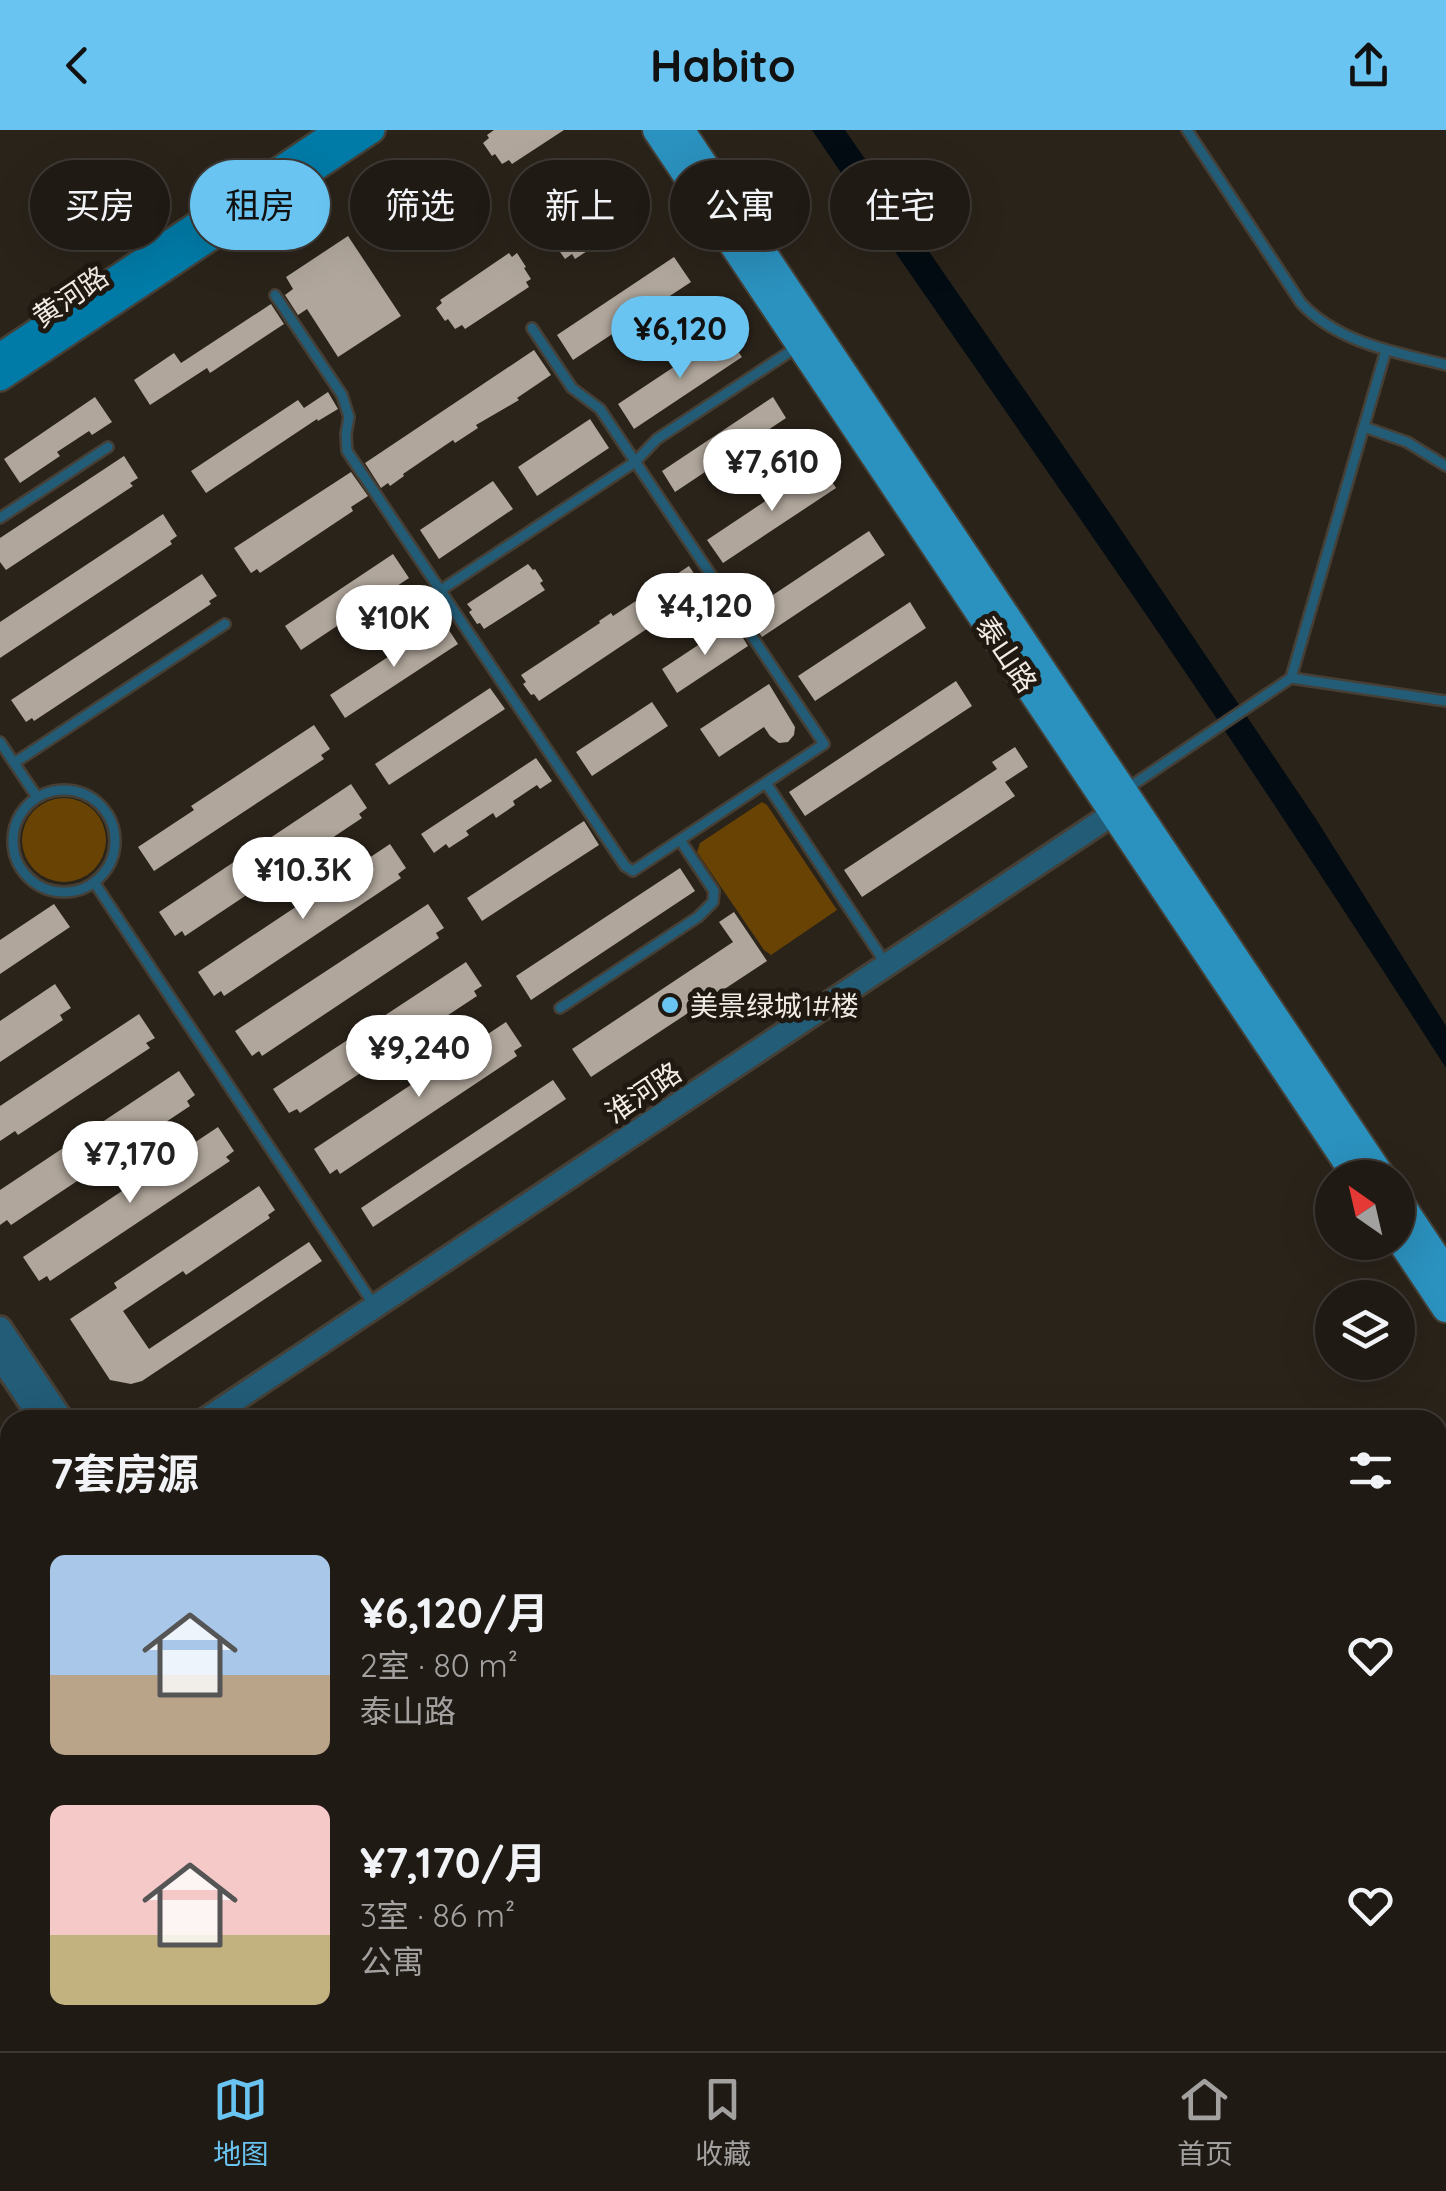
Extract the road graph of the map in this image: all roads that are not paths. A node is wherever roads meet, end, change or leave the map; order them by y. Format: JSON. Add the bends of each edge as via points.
{"nodes":[{"id":1,"x":339,"y":130,"type":"edge"},
{"id":2,"x":372,"y":130,"type":"edge"},
{"id":3,"x":656,"y":130,"type":"edge"},
{"id":4,"x":680,"y":130,"type":"edge"},
{"id":5,"x":1187,"y":130,"type":"edge"},
{"id":6,"x":275,"y":296,"type":"dead end"},
{"id":7,"x":532,"y":328,"type":"dead end"},
{"id":8,"x":800,"y":344,"type":"junction"},
{"id":9,"x":1386,"y":350,"type":"junction"},
{"id":10,"x":0,"y":356,"type":"edge"},
{"id":11,"x":1446,"y":365,"type":"edge"},
{"id":12,"x":0,"y":378,"type":"edge"},
{"id":13,"x":1364,"y":428,"type":"junction"},
{"id":14,"x":108,"y":447,"type":"dead end"},
{"id":15,"x":635,"y":462,"type":"junction"},
{"id":16,"x":1446,"y":466,"type":"edge"},
{"id":17,"x":0,"y":518,"type":"edge"},
{"id":18,"x":440,"y":590,"type":"junction"},
{"id":19,"x":225,"y":624,"type":"dead end"},
{"id":20,"x":1291,"y":678,"type":"junction"},
{"id":21,"x":1446,"y":701,"type":"edge"},
{"id":22,"x":0,"y":742,"type":"edge"},
{"id":23,"x":14,"y":762,"type":"junction"},
{"id":24,"x":766,"y":783,"type":"junction"},
{"id":25,"x":37,"y":797,"type":"junction"},
{"id":26,"x":1119,"y":802,"type":"junction"},
{"id":27,"x":680,"y":840,"type":"junction"},
{"id":28,"x":94,"y":882,"type":"junction"},
{"id":29,"x":887,"y":964,"type":"junction"},
{"id":30,"x":560,"y":1008,"type":"dead end"},
{"id":31,"x":1347,"y":1160,"type":"edge"},
{"id":32,"x":1369,"y":1160,"type":"edge"},
{"id":33,"x":1415,"y":1226,"type":"edge"},
{"id":34,"x":1414,"y":1260,"type":"edge"},
{"id":35,"x":1446,"y":1273,"type":"edge"},
{"id":36,"x":375,"y":1306,"type":"junction"},
{"id":37,"x":1446,"y":1308,"type":"edge"},
{"id":38,"x":0,"y":1328,"type":"edge"},
{"id":39,"x":0,"y":1357,"type":"edge"},
{"id":40,"x":35,"y":1410,"type":"edge"},
{"id":41,"x":55,"y":1410,"type":"edge"},
{"id":42,"x":220,"y":1410,"type":"edge"}],
"edges":[{"from":1,"to":10,"type":"main road","name":"黄河路"},
{"from":2,"to":12,"type":"main road","name":"黄河路"},
{"from":3,"to":8,"type":"main road","name":"泰山路"},
{"from":4,"to":26,"type":"main road","name":"泰山路"},
{"from":5,"to":9,"type":"lane","via":[[1301,304],[1334,331]]},
{"from":6,"to":18,"type":"lane","via":[[342,395],[349,416],[347,450]]},
{"from":7,"to":15,"type":"lane"},
{"from":8,"to":15,"type":"lane","via":[[657,440]]},
{"from":8,"to":26,"type":"main road","name":"泰山路"},
{"from":9,"to":11,"type":"lane"},
{"from":9,"to":13,"type":"lane"},
{"from":13,"to":16,"type":"lane","via":[[1407,442]]},
{"from":13,"to":20,"type":"lane"},
{"from":14,"to":17,"type":"lane"},
{"from":15,"to":18,"type":"lane"},
{"from":15,"to":24,"type":"lane","via":[[824,744]]},
{"from":18,"to":27,"type":"lane","via":[[625,866],[633,871]]},
{"from":19,"to":23,"type":"lane"},
{"from":20,"to":21,"type":"lane"},
{"from":20,"to":26,"type":"lane"},
{"from":22,"to":23,"type":"lane"},
{"from":23,"to":25,"type":"lane"},
{"from":24,"to":27,"type":"lane"},
{"from":24,"to":29,"type":"lane"},
{"from":25,"to":28,"type":"lane","via":[[68,790],[90,796],[106,811],[113,856]]},
{"from":25,"to":28,"type":"lane","via":[[14,831],[24,874],[55,891]]},
{"from":26,"to":29,"type":"street","name":"淮河路"},
{"from":26,"to":31,"type":"main road","name":"泰山路"},
{"from":26,"to":32,"type":"main road","name":"泰山路"},
{"from":27,"to":30,"type":"lane","via":[[714,891],[713,902]]},
{"from":28,"to":36,"type":"lane"},
{"from":29,"to":36,"type":"street","name":"淮河路"},
{"from":33,"to":35,"type":"main road"},
{"from":34,"to":37,"type":"main road"},
{"from":36,"to":42,"type":"street","name":"淮河路"},
{"from":38,"to":41,"type":"street"},
{"from":39,"to":40,"type":"street"}]}
